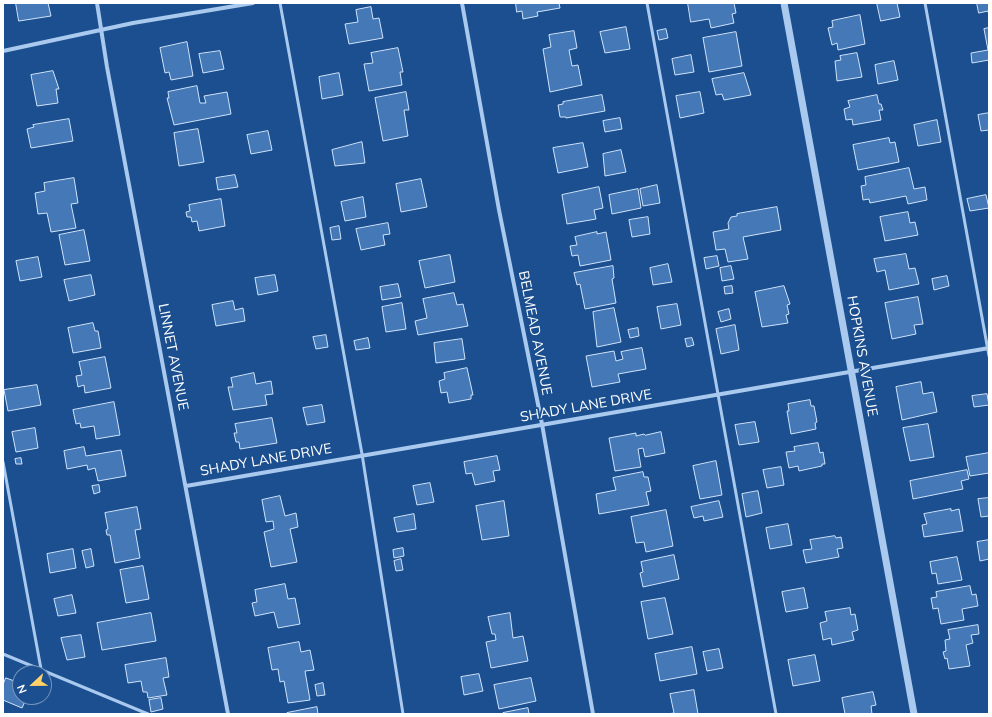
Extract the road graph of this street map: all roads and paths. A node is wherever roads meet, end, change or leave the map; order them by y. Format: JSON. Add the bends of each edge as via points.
{"nodes":[{"id":1,"x":97,"y":3,"type":"edge"},
{"id":2,"x":253,"y":3,"type":"edge"},
{"id":3,"x":280,"y":3,"type":"edge"},
{"id":4,"x":462,"y":3,"type":"edge"},
{"id":5,"x":648,"y":3,"type":"edge"},
{"id":6,"x":784,"y":3,"type":"edge"},
{"id":7,"x":925,"y":3,"type":"edge"},
{"id":8,"x":101,"y":29,"type":"junction"},
{"id":9,"x":3,"y":51,"type":"edge"},
{"id":10,"x":988,"y":348,"type":"edge"},
{"id":11,"x":989,"y":356,"type":"edge"},
{"id":12,"x":851,"y":371,"type":"junction"},
{"id":13,"x":718,"y":395,"type":"junction"},
{"id":14,"x":542,"y":424,"type":"junction"},
{"id":15,"x":362,"y":454,"type":"junction"},
{"id":16,"x":3,"y":462,"type":"edge"},
{"id":17,"x":186,"y":486,"type":"junction"},
{"id":18,"x":3,"y":654,"type":"edge"},
{"id":19,"x":31,"y":665,"type":"edge"},
{"id":20,"x":40,"y":665,"type":"edge"},
{"id":21,"x":52,"y":674,"type":"edge"},
{"id":22,"x":148,"y":714,"type":"edge"},
{"id":23,"x":228,"y":714,"type":"edge"},
{"id":24,"x":403,"y":714,"type":"edge"},
{"id":25,"x":593,"y":714,"type":"edge"},
{"id":26,"x":776,"y":714,"type":"edge"},
{"id":27,"x":914,"y":714,"type":"edge"}],
"edges":[{"from":1,"to":8,"type":"street","name":"LINNET AVENUE"},
{"from":2,"to":8,"type":"street"},
{"from":3,"to":15,"type":"lane"},
{"from":4,"to":14,"type":"street","name":"BELMEAD AVENUE","via":[[499,210]]},
{"from":5,"to":13,"type":"lane"},
{"from":6,"to":12,"type":"street","name":"HOPKINS AVENUE"},
{"from":7,"to":10,"type":"lane"},
{"from":8,"to":9,"type":"street"},
{"from":8,"to":17,"type":"street","name":"LINNET AVENUE"},
{"from":10,"to":11,"type":"lane"},
{"from":10,"to":12,"type":"street","name":"SHADY LANE DRIVE"},
{"from":12,"to":13,"type":"street","name":"SHADY LANE DRIVE"},
{"from":12,"to":27,"type":"street","name":"HOPKINS AVENUE"},
{"from":13,"to":14,"type":"street","name":"SHADY LANE DRIVE"},
{"from":13,"to":26,"type":"lane"},
{"from":14,"to":15,"type":"street","name":"SHADY LANE DRIVE"},
{"from":14,"to":25,"type":"street","name":"BELMEAD AVENUE"},
{"from":15,"to":17,"type":"street","name":"SHADY LANE DRIVE"},
{"from":15,"to":24,"type":"lane"},
{"from":16,"to":20,"type":"lane"},
{"from":17,"to":23,"type":"street","name":"LINNET AVENUE"},
{"from":18,"to":19,"type":"lane"},
{"from":21,"to":22,"type":"lane"}]}
